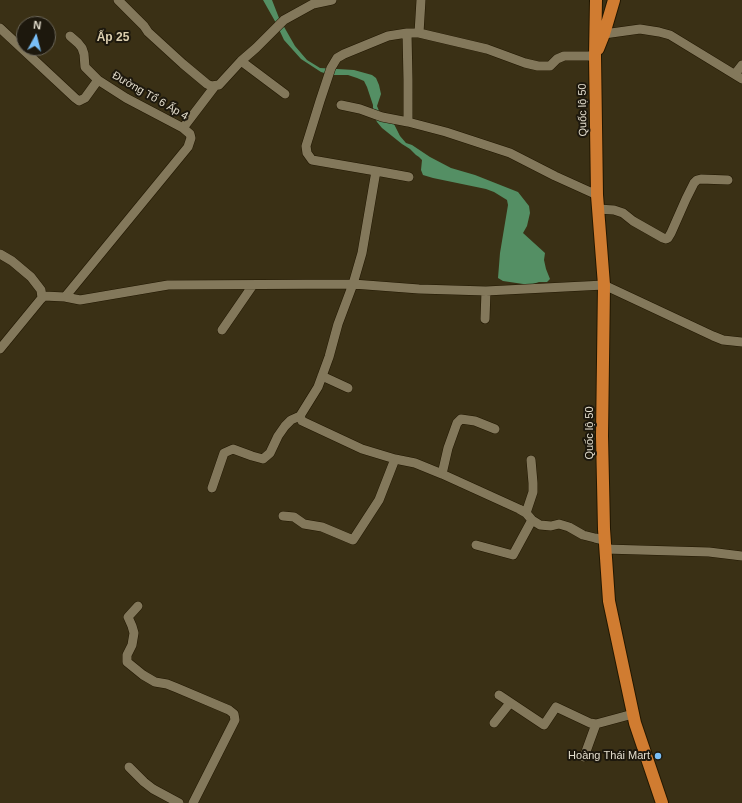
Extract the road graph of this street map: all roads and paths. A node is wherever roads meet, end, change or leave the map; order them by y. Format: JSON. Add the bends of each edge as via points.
{"nodes":[{"id":1,"x":118,"y":0,"type":"edge"},
{"id":2,"x":332,"y":0,"type":"edge"},
{"id":3,"x":421,"y":0,"type":"edge"},
{"id":4,"x":596,"y":0,"type":"edge"},
{"id":5,"x":614,"y":0,"type":"edge"},
{"id":6,"x":0,"y":28,"type":"edge"},
{"id":7,"x":407,"y":33,"type":"junction"},
{"id":8,"x":419,"y":33,"type":"junction"},
{"id":9,"x":604,"y":34,"type":"junction"},
{"id":10,"x":70,"y":36,"type":"dead end"},
{"id":11,"x":595,"y":56,"type":"junction"},
{"id":12,"x":241,"y":61,"type":"junction"},
{"id":13,"x":742,"y":65,"type":"edge"},
{"id":14,"x":739,"y":76,"type":"edge"},
{"id":15,"x":98,"y":80,"type":"junction"},
{"id":16,"x":215,"y":86,"type":"junction"},
{"id":17,"x":285,"y":94,"type":"dead end"},
{"id":18,"x":341,"y":105,"type":"dead end"},
{"id":19,"x":408,"y":122,"type":"junction"},
{"id":20,"x":183,"y":128,"type":"junction"},
{"id":21,"x":376,"y":171,"type":"junction"},
{"id":22,"x":409,"y":177,"type":"dead end"},
{"id":23,"x":728,"y":180,"type":"dead end"},
{"id":24,"x":598,"y":195,"type":"junction"},
{"id":25,"x":598,"y":209,"type":"junction"},
{"id":26,"x":0,"y":254,"type":"edge"},
{"id":27,"x":353,"y":284,"type":"junction"},
{"id":28,"x":253,"y":285,"type":"junction"},
{"id":29,"x":604,"y":285,"type":"junction"},
{"id":30,"x":486,"y":291,"type":"junction"},
{"id":31,"x":65,"y":297,"type":"junction"},
{"id":32,"x":42,"y":298,"type":"junction"},
{"id":33,"x":485,"y":319,"type":"dead end"},
{"id":34,"x":222,"y":330,"type":"dead end"},
{"id":35,"x":742,"y":342,"type":"edge"},
{"id":36,"x":0,"y":349,"type":"edge"},
{"id":37,"x":322,"y":376,"type":"junction"},
{"id":38,"x":348,"y":388,"type":"dead end"},
{"id":39,"x":300,"y":416,"type":"junction"},
{"id":40,"x":495,"y":429,"type":"dead end"},
{"id":41,"x":394,"y":459,"type":"junction"},
{"id":42,"x":531,"y":460,"type":"dead end"},
{"id":43,"x":442,"y":474,"type":"junction"},
{"id":44,"x":212,"y":488,"type":"dead end"},
{"id":45,"x":283,"y":516,"type":"dead end"},
{"id":46,"x":529,"y":517,"type":"junction"},
{"id":47,"x":605,"y":544,"type":"junction"},
{"id":48,"x":476,"y":545,"type":"dead end"},
{"id":49,"x":742,"y":556,"type":"edge"},
{"id":50,"x":138,"y":606,"type":"dead end"},
{"id":51,"x":499,"y":695,"type":"dead end"},
{"id":52,"x":510,"y":703,"type":"junction"},
{"id":53,"x":633,"y":714,"type":"junction"},
{"id":54,"x":494,"y":723,"type":"dead end"},
{"id":55,"x":596,"y":724,"type":"junction"},
{"id":56,"x":584,"y":756,"type":"dead end"},
{"id":57,"x":130,"y":767,"type":"dead end"},
{"id":58,"x":179,"y":803,"type":"edge"},
{"id":59,"x":194,"y":803,"type":"edge"},
{"id":60,"x":662,"y":803,"type":"edge"}],
"edges":[{"from":1,"to":16,"type":"street","via":[[148,32],[207,84]]},
{"from":2,"to":12,"type":"street","via":[[313,4],[284,20]]},
{"from":3,"to":8,"type":"street"},
{"from":4,"to":11,"type":"highway","name":"Quốc lộ 50"},
{"from":5,"to":9,"type":"highway"},
{"from":6,"to":15,"type":"street","name":"Đường Tổ 6 Ấp 4","via":[[79,101],[85,98]]},
{"from":7,"to":8,"type":"street"},
{"from":7,"to":19,"type":"street"},
{"from":7,"to":21,"type":"street","via":[[388,36],[337,58],[331,68],[306,146],[312,160]]},
{"from":8,"to":11,"type":"street","via":[[487,49],[538,66],[550,66],[564,56]]},
{"from":9,"to":11,"type":"highway"},
{"from":9,"to":14,"type":"street","via":[[640,29],[670,35]]},
{"from":10,"to":15,"type":"street","via":[[82,48],[85,67]]},
{"from":11,"to":24,"type":"highway","name":"Quốc lộ 50"},
{"from":12,"to":16,"type":"street","via":[[219,85]]},
{"from":12,"to":17,"type":"street"},
{"from":13,"to":14,"type":"street"},
{"from":15,"to":20,"type":"street","name":"Đường Tổ 6 Ấp 4"},
{"from":16,"to":20,"type":"street"},
{"from":18,"to":19,"type":"street"},
{"from":19,"to":24,"type":"street","via":[[510,153]]},
{"from":20,"to":31,"type":"street","name":"Đường Tổ 6 Ấp 4","via":[[190,134],[188,147]]},
{"from":21,"to":22,"type":"street"},
{"from":21,"to":27,"type":"street","via":[[362,254]]},
{"from":23,"to":25,"type":"street","via":[[697,180],[671,233],[666,238],[623,213]]},
{"from":24,"to":25,"type":"highway","name":"Quốc lộ 50"},
{"from":25,"to":29,"type":"highway","name":"Quốc lộ 50"},
{"from":26,"to":32,"type":"street","via":[[31,277],[41,290]]},
{"from":27,"to":28,"type":"street"},
{"from":27,"to":30,"type":"street"},
{"from":27,"to":37,"type":"street"},
{"from":28,"to":31,"type":"street","via":[[168,285],[80,300]]},
{"from":28,"to":34,"type":"street"},
{"from":29,"to":30,"type":"street"},
{"from":29,"to":35,"type":"street","via":[[713,336]]},
{"from":29,"to":47,"type":"highway","name":"Quốc lộ 50","via":[[602,436]]},
{"from":30,"to":33,"type":"street"},
{"from":31,"to":32,"type":"street"},
{"from":32,"to":36,"type":"street"},
{"from":37,"to":38,"type":"street"},
{"from":37,"to":39,"type":"street"},
{"from":39,"to":41,"type":"street","via":[[302,421],[362,449]]},
{"from":39,"to":44,"type":"street","via":[[285,426],[270,453],[263,459],[233,449],[224,453]]},
{"from":40,"to":43,"type":"street","via":[[461,419],[457,423],[448,448]]},
{"from":41,"to":43,"type":"street","via":[[415,463]]},
{"from":41,"to":45,"type":"street","via":[[378,500],[353,540],[322,527],[304,524],[294,517]]},
{"from":42,"to":46,"type":"street","via":[[534,483]]},
{"from":43,"to":46,"type":"street","via":[[519,509]]},
{"from":46,"to":47,"type":"street","via":[[540,525],[569,526]]},
{"from":46,"to":48,"type":"street","via":[[513,555]]},
{"from":47,"to":49,"type":"street"},
{"from":47,"to":53,"type":"highway","name":"Quốc lộ 50","via":[[609,601]]},
{"from":50,"to":59,"type":"street","via":[[128,617],[134,633],[127,662],[155,682],[172,686],[234,714],[235,720]]},
{"from":51,"to":52,"type":"street"},
{"from":52,"to":54,"type":"street"},
{"from":52,"to":55,"type":"street","via":[[544,725],[556,707]]},
{"from":53,"to":55,"type":"street"},
{"from":53,"to":60,"type":"highway","name":"Quốc lộ 50"},
{"from":55,"to":56,"type":"street"},
{"from":57,"to":58,"type":"street","via":[[153,790]]}]}
